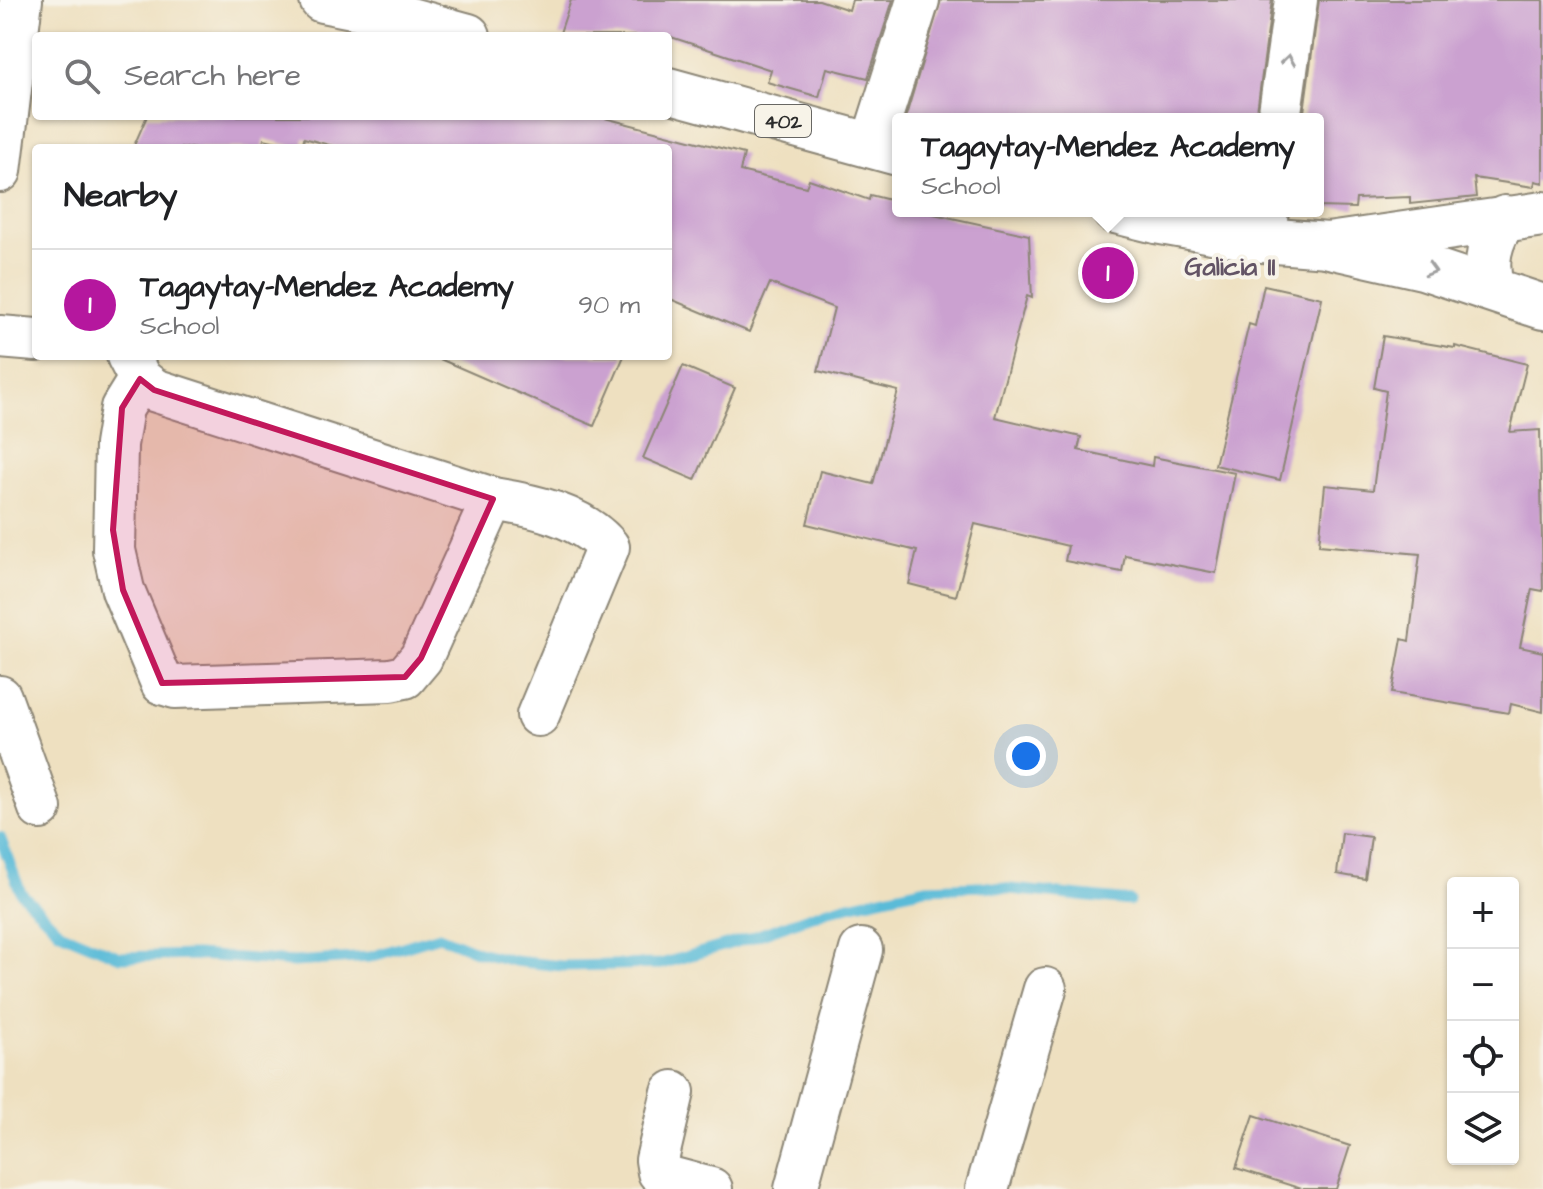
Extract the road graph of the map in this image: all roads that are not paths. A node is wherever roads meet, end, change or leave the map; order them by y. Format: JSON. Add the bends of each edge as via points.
{"nodes":[{"id":1,"x":21,"y":0,"type":"edge"},
{"id":2,"x":322,"y":0,"type":"edge"},
{"id":3,"x":918,"y":0,"type":"edge"},
{"id":4,"x":1296,"y":0,"type":"edge"},
{"id":5,"x":453,"y":32,"type":"edge"},
{"id":6,"x":672,"y":91,"type":"edge"},
{"id":7,"x":893,"y":113,"type":"edge"},
{"id":8,"x":1280,"y":113,"type":"edge"},
{"id":9,"x":892,"y":117,"type":"edge"},
{"id":10,"x":885,"y":149,"type":"edge"},
{"id":11,"x":0,"y":171,"type":"edge"},
{"id":12,"x":1524,"y":216,"type":"edge"},
{"id":13,"x":1140,"y":217,"type":"edge"},
{"id":14,"x":1265,"y":225,"type":"edge"},
{"id":15,"x":1328,"y":245,"type":"junction"},
{"id":16,"x":1492,"y":289,"type":"junction"},
{"id":17,"x":1543,"y":307,"type":"edge"},
{"id":18,"x":0,"y":337,"type":"edge"},
{"id":19,"x":32,"y":340,"type":"edge"},
{"id":20,"x":134,"y":368,"type":"edge"},
{"id":21,"x":493,"y":499,"type":"junction"},
{"id":22,"x":0,"y":697,"type":"edge"},
{"id":23,"x":538,"y":715,"type":"dead end"},
{"id":24,"x":40,"y":808,"type":"dead end"},
{"id":25,"x":861,"y":950,"type":"dead end"},
{"id":26,"x":1045,"y":989,"type":"dead end"},
{"id":27,"x":673,"y":1092,"type":"dead end"},
{"id":28,"x":711,"y":1189,"type":"edge"},
{"id":29,"x":796,"y":1189,"type":"edge"},
{"id":30,"x":987,"y":1189,"type":"edge"}],
"edges":[{"from":1,"to":11,"type":"street"},
{"from":2,"to":5,"type":"main road"},
{"from":3,"to":7,"type":"street"},
{"from":8,"to":4,"type":"street","one_way":true},
{"from":6,"to":10,"type":"main road","number":"402"},
{"from":9,"to":10,"type":"street"},
{"from":12,"to":15,"type":"main road"},
{"from":12,"to":16,"type":"main road","via":[[1488,252]]},
{"from":13,"to":14,"type":"main road"},
{"from":14,"to":15,"type":"main road"},
{"from":15,"to":16,"type":"main road","one_way":true},
{"from":16,"to":17,"type":"main road"},
{"from":18,"to":19,"type":"street"},
{"from":20,"to":21,"type":"street","via":[[154,390]]},
{"from":20,"to":21,"type":"street","via":[[116,445],[114,550],[123,590],[162,683],[175,687],[405,677],[421,658]]},
{"from":21,"to":23,"type":"street","via":[[548,511],[598,535],[608,547]]},
{"from":22,"to":24,"type":"street"},
{"from":25,"to":29,"type":"street"},
{"from":26,"to":30,"type":"street"},
{"from":27,"to":28,"type":"street","via":[[657,1160],[659,1172]]}]}
